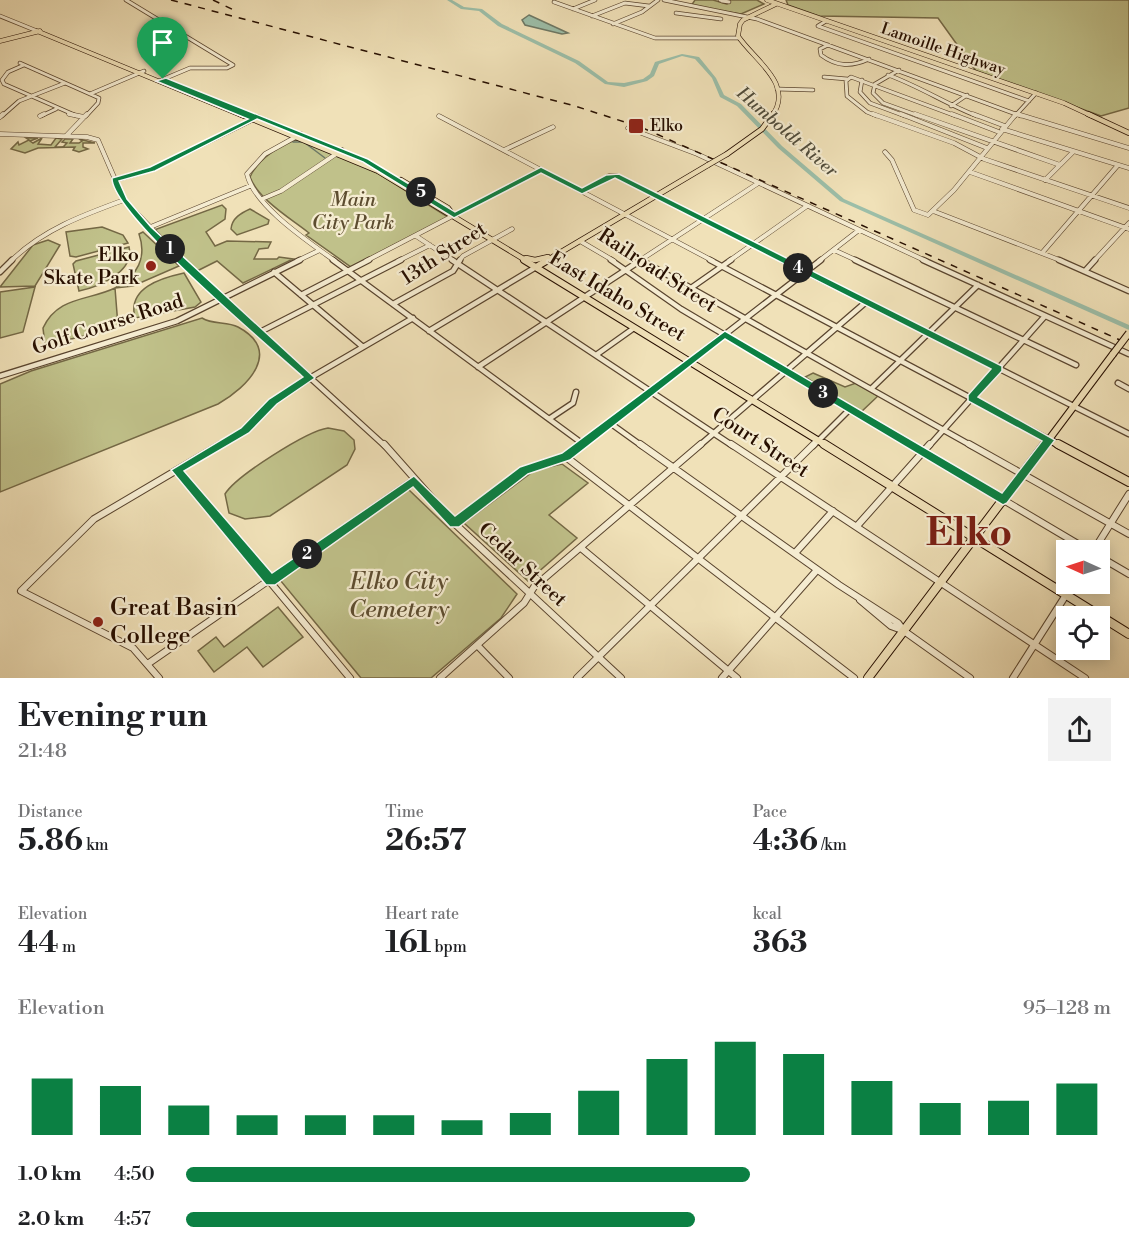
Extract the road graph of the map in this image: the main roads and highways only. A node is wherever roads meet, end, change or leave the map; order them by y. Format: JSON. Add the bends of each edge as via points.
{"nodes":[{"id":1,"x":761,"y":0,"type":"edge"},
{"id":2,"x":767,"y":0,"type":"edge"},
{"id":3,"x":776,"y":4,"type":"junction"},
{"id":4,"x":758,"y":10,"type":"junction"},
{"id":5,"x":747,"y":16,"type":"junction"},
{"id":6,"x":737,"y":38,"type":"junction"},
{"id":7,"x":0,"y":41,"type":"edge"},
{"id":8,"x":778,"y":90,"type":"junction"},
{"id":9,"x":256,"y":118,"type":"junction"},
{"id":10,"x":272,"y":127,"type":"junction"},
{"id":11,"x":290,"y":130,"type":"junction"},
{"id":12,"x":1129,"y":133,"type":"edge"},
{"id":13,"x":299,"y":136,"type":"junction"},
{"id":14,"x":516,"y":255,"type":"junction"},
{"id":15,"x":557,"y":255,"type":"junction"},
{"id":16,"x":536,"y":267,"type":"junction"},
{"id":17,"x":1129,"y":333,"type":"edge"},
{"id":18,"x":1050,"y":440,"type":"junction"},
{"id":19,"x":1129,"y":482,"type":"edge"},
{"id":20,"x":975,"y":537,"type":"junction"},
{"id":21,"x":1129,"y":634,"type":"edge"},
{"id":22,"x":868,"y":678,"type":"edge"}],
"edges":[{"from":1,"to":3,"type":"main road","name":"Lamoille Highway"},
{"from":1,"to":4,"type":"main road","via":[[767,5]]},
{"from":2,"to":3,"type":"main road","name":"Lamoille Highway"},
{"from":3,"to":4,"type":"main road"},
{"from":3,"to":5,"type":"main road"},
{"from":3,"to":12,"type":"main road","name":"Lamoille Highway","via":[[1036,93],[1095,115]]},
{"from":4,"to":5,"type":"main road"},
{"from":5,"to":6,"type":"main road","via":[[739,26]]},
{"from":6,"to":8,"type":"main road"},
{"from":6,"to":8,"type":"main road","via":[[767,64]]},
{"from":7,"to":9,"type":"main road","name":"East Idaho Street","via":[[37,31]]},
{"from":8,"to":15,"type":"main road","bridge":true,"via":[[781,102],[774,118],[753,139]]},
{"from":9,"to":10,"type":"main road","name":"East Idaho Street"},
{"from":9,"to":11,"type":"main road","name":"East Idaho Street"},
{"from":10,"to":11,"type":"main road"},
{"from":10,"to":13,"type":"main road","name":"East Idaho Street"},
{"from":11,"to":13,"type":"main road","name":"East Idaho Street"},
{"from":13,"to":14,"type":"main road","name":"East Idaho Street","via":[[378,171]]},
{"from":14,"to":15,"type":"main road","via":[[535,260]]},
{"from":14,"to":16,"type":"main road","name":"East Idaho Street"},
{"from":15,"to":16,"type":"main road"},
{"from":16,"to":20,"type":"main road","name":"East Idaho Street"},
{"from":17,"to":18,"type":"main road","bridge":true},
{"from":18,"to":19,"type":"main road"},
{"from":18,"to":20,"type":"main road"},
{"from":20,"to":21,"type":"main road","name":"East Idaho Street"},
{"from":20,"to":22,"type":"main road"}]}
